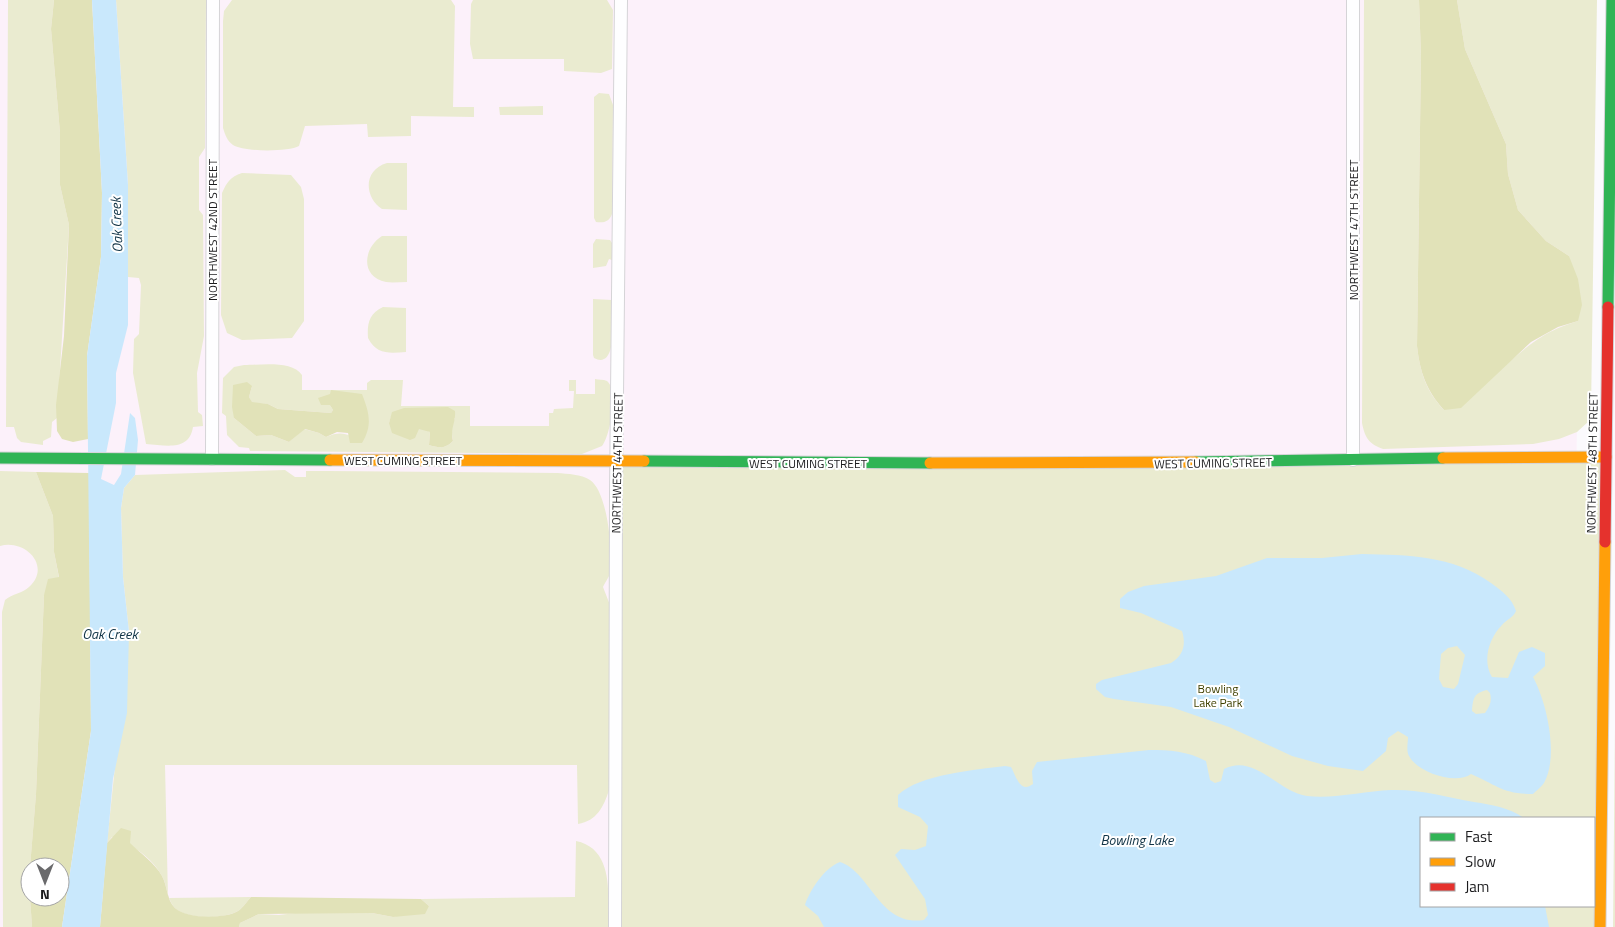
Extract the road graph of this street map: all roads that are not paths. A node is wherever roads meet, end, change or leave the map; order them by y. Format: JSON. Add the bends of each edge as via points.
{"nodes":[{"id":1,"x":213,"y":0,"type":"edge"},
{"id":2,"x":621,"y":0,"type":"edge"},
{"id":3,"x":1353,"y":0,"type":"edge"},
{"id":4,"x":1612,"y":0,"type":"edge"},
{"id":5,"x":1611,"y":457,"type":"edge"},
{"id":6,"x":0,"y":458,"type":"edge"},
{"id":7,"x":212,"y":460,"type":"junction"},
{"id":8,"x":1353,"y":460,"type":"junction"},
{"id":9,"x":617,"y":462,"type":"junction"},
{"id":10,"x":615,"y":927,"type":"edge"},
{"id":11,"x":1600,"y":927,"type":"edge"}],
"edges":[{"from":1,"to":7,"type":"street","name":"NORTHWEST 42ND STREET"},
{"from":2,"to":9,"type":"street","name":"NORTHWEST 44TH STREET"},
{"from":3,"to":8,"type":"street","name":"NORTHWEST 47TH STREET"},
{"from":4,"to":5,"type":"street","name":"NORTHWEST 48TH STREET"},
{"from":5,"to":8,"type":"street","name":"WEST CUMING STREET"},
{"from":5,"to":11,"type":"street","name":"NORTHWEST 48TH STREET"},
{"from":6,"to":7,"type":"street","name":"WEST CUMING STREET"},
{"from":7,"to":9,"type":"street","name":"WEST CUMING STREET"},
{"from":8,"to":9,"type":"street","name":"WEST CUMING STREET","via":[[1108,464]]},
{"from":9,"to":10,"type":"street","name":"NORTHWEST 44TH STREET"}]}
